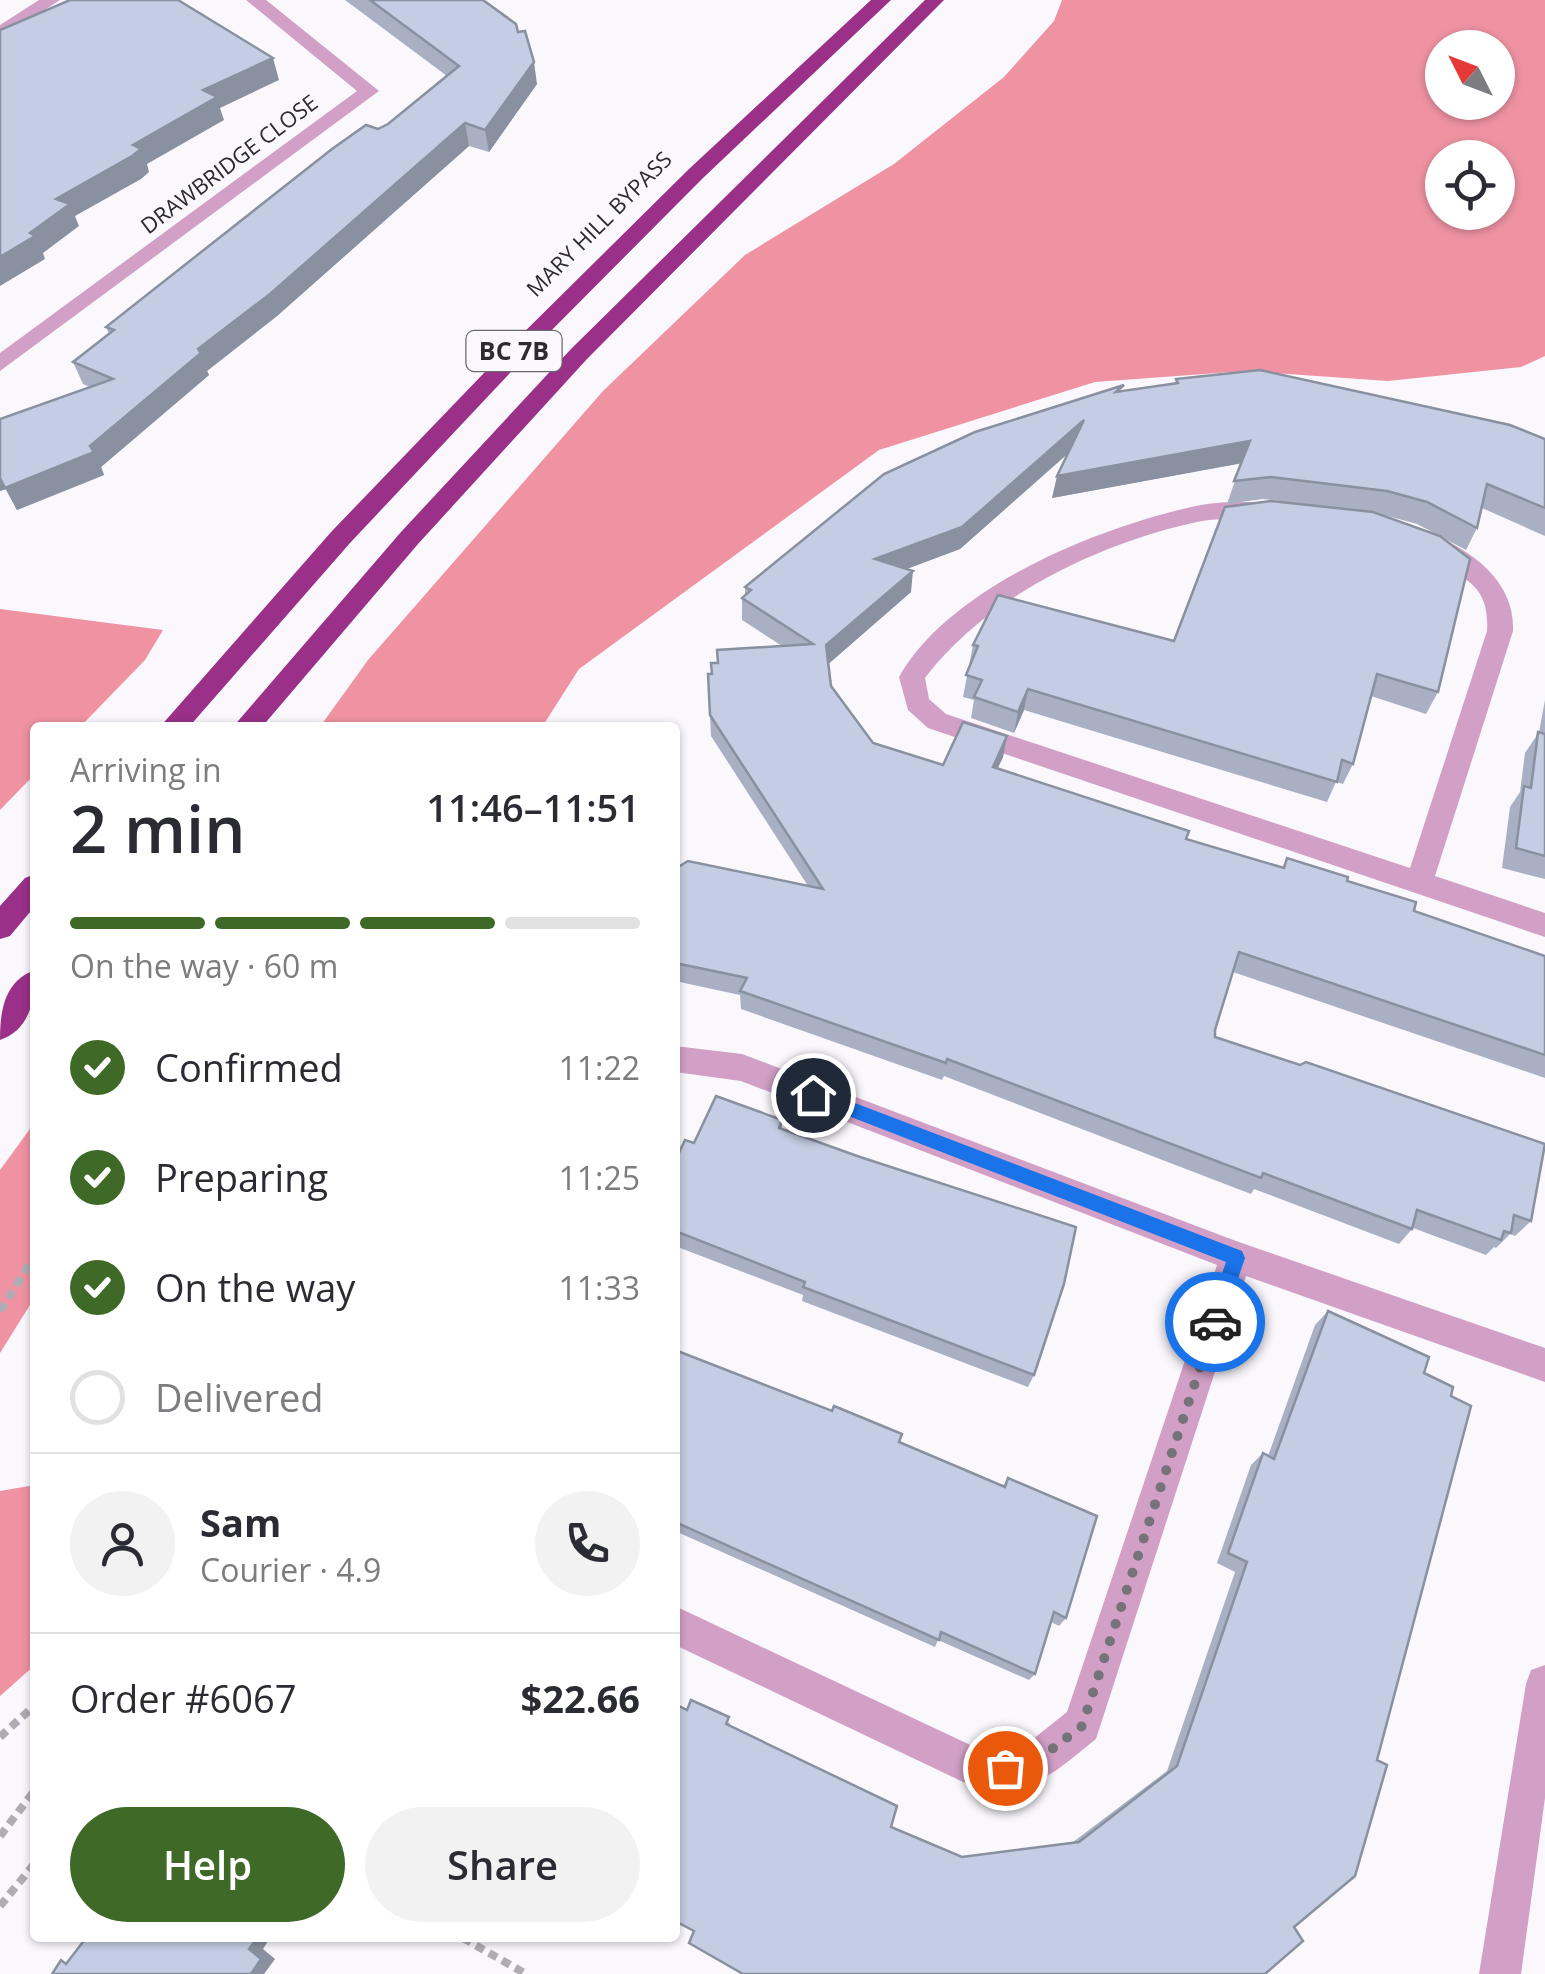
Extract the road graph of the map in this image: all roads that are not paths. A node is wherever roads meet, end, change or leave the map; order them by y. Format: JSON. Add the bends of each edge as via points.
{"nodes":[{"id":1,"x":51,"y":0,"type":"edge"},
{"id":2,"x":255,"y":0,"type":"edge"},
{"id":3,"x":882,"y":0,"type":"edge"},
{"id":4,"x":934,"y":0,"type":"edge"},
{"id":5,"x":0,"y":33,"type":"edge"},
{"id":6,"x":0,"y":364,"type":"edge"},
{"id":7,"x":1287,"y":509,"type":"edge"},
{"id":8,"x":1414,"y":538,"type":"edge"},
{"id":9,"x":177,"y":722,"type":"edge"},
{"id":10,"x":250,"y":722,"type":"edge"},
{"id":11,"x":1419,"y":883,"type":"junction"},
{"id":12,"x":30,"y":892,"type":"edge"},
{"id":13,"x":1545,"y":925,"type":"edge"},
{"id":14,"x":0,"y":927,"type":"edge"},
{"id":15,"x":30,"y":989,"type":"edge"},
{"id":16,"x":0,"y":1027,"type":"edge"},
{"id":17,"x":680,"y":1060,"type":"edge"},
{"id":18,"x":1236,"y":1258,"type":"junction"},
{"id":19,"x":1545,"y":1366,"type":"edge"},
{"id":20,"x":680,"y":1627,"type":"edge"},
{"id":21,"x":1545,"y":1684,"type":"edge"},
{"id":22,"x":1499,"y":1968,"type":"edge"}],
"edges":[{"from":1,"to":5,"type":"street"},
{"from":2,"to":6,"type":"street","name":"DRAWBRIDGE CLOSE","via":[[370,91]]},
{"from":3,"to":9,"type":"highway","name":"MARY HILL BYPASS","number":"BC 7B","via":[[534,332],[399,472]]},
{"from":4,"to":10,"type":"highway","number":"BC 7B","via":[[578,350]]},
{"from":7,"to":11,"type":"street","via":[[1205,512],[1132,532],[1052,568],[972,614],[926,651],[912,677],[918,703],[936,721]]},
{"from":8,"to":11,"type":"street","via":[[1448,551],[1500,606],[1500,631]]},
{"from":11,"to":13,"type":"street"},
{"from":12,"to":14,"type":"highway"},
{"from":15,"to":16,"type":"highway"},
{"from":17,"to":18,"type":"street","via":[[742,1068]]},
{"from":18,"to":19,"type":"street"},
{"from":18,"to":20,"type":"street","via":[[1082,1726],[1030,1766],[980,1770]]},
{"from":21,"to":22,"type":"street"}]}
